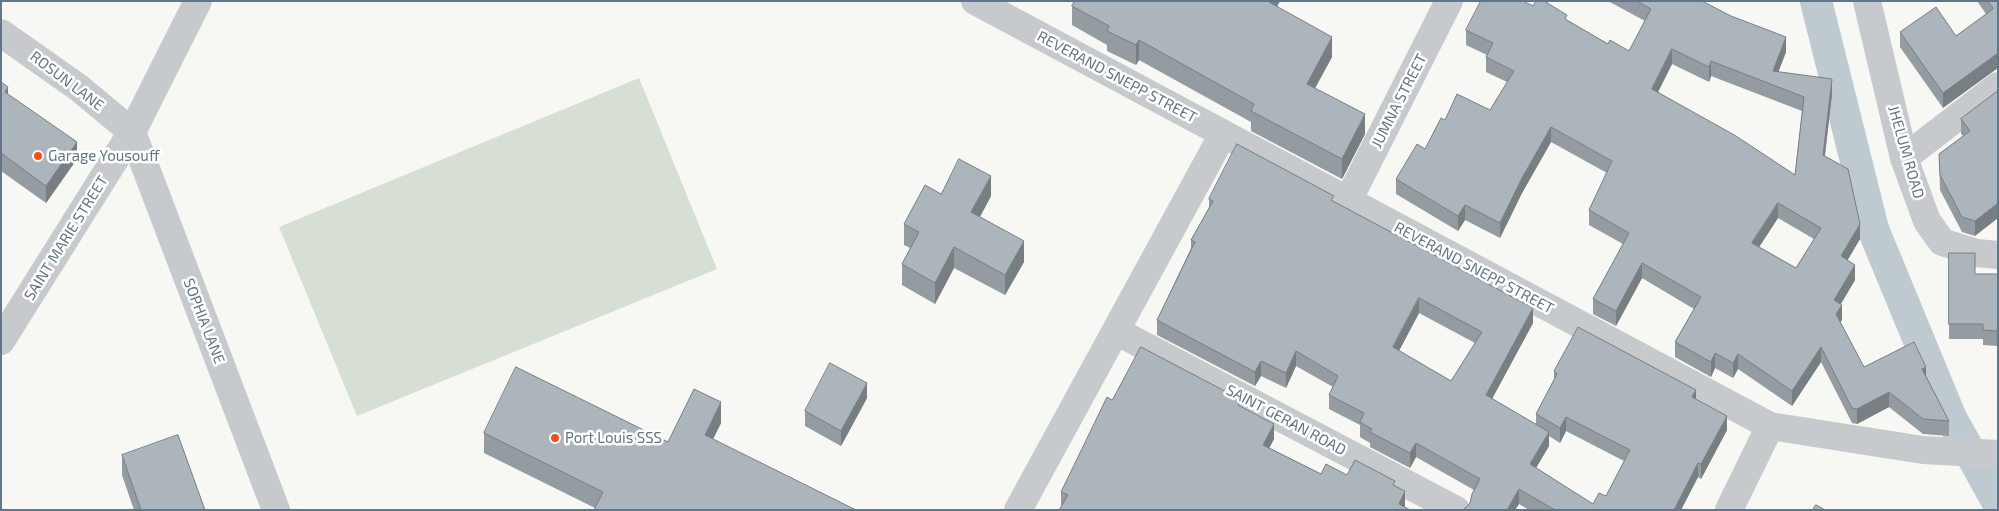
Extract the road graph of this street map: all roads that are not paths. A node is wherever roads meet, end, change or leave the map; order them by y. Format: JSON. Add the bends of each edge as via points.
{"nodes":[{"id":1,"x":198,"y":1,"type":"edge"},
{"id":2,"x":975,"y":1,"type":"edge"},
{"id":3,"x":1449,"y":1,"type":"edge"},
{"id":4,"x":1867,"y":1,"type":"edge"},
{"id":5,"x":1,"y":33,"type":"edge"},
{"id":6,"x":1998,"y":86,"type":"edge"},
{"id":7,"x":132,"y":132,"type":"junction"},
{"id":8,"x":1223,"y":134,"type":"junction"},
{"id":9,"x":1904,"y":158,"type":"junction"},
{"id":10,"x":1348,"y":201,"type":"junction"},
{"id":11,"x":1998,"y":255,"type":"edge"},
{"id":12,"x":1116,"y":331,"type":"junction"},
{"id":13,"x":1,"y":341,"type":"edge"},
{"id":14,"x":1770,"y":426,"type":"junction"},
{"id":15,"x":1998,"y":454,"type":"edge"},
{"id":16,"x":276,"y":510,"type":"edge"},
{"id":17,"x":1018,"y":510,"type":"edge"},
{"id":18,"x":1456,"y":510,"type":"edge"},
{"id":19,"x":1729,"y":510,"type":"edge"}],
"edges":[{"from":1,"to":7,"type":"street","name":"SAINT MARIE STREET"},
{"from":2,"to":8,"type":"street","name":"REVERAND SNEPP STREET"},
{"from":3,"to":10,"type":"street","name":"JUMNA STREET"},
{"from":4,"to":9,"type":"street","name":"JHELUM ROAD"},
{"from":5,"to":7,"type":"street","name":"ROSUN LANE","via":[[79,88]]},
{"from":6,"to":9,"type":"street"},
{"from":7,"to":13,"type":"street","name":"SAINT MARIE STREET"},
{"from":7,"to":16,"type":"street","name":"SOPHIA LANE"},
{"from":8,"to":10,"type":"street","name":"REVERAND SNEPP STREET"},
{"from":8,"to":12,"type":"street"},
{"from":9,"to":11,"type":"street","name":"JHELUM ROAD","via":[[1927,221],[1942,242],[1977,253]]},
{"from":10,"to":14,"type":"street","name":"REVERAND SNEPP STREET"},
{"from":12,"to":17,"type":"street"},
{"from":12,"to":18,"type":"street","name":"SAINT GERAN ROAD"},
{"from":14,"to":15,"type":"street","name":"REVERAND SNEPP STREET","via":[[1923,450]]},
{"from":14,"to":19,"type":"street"}]}
